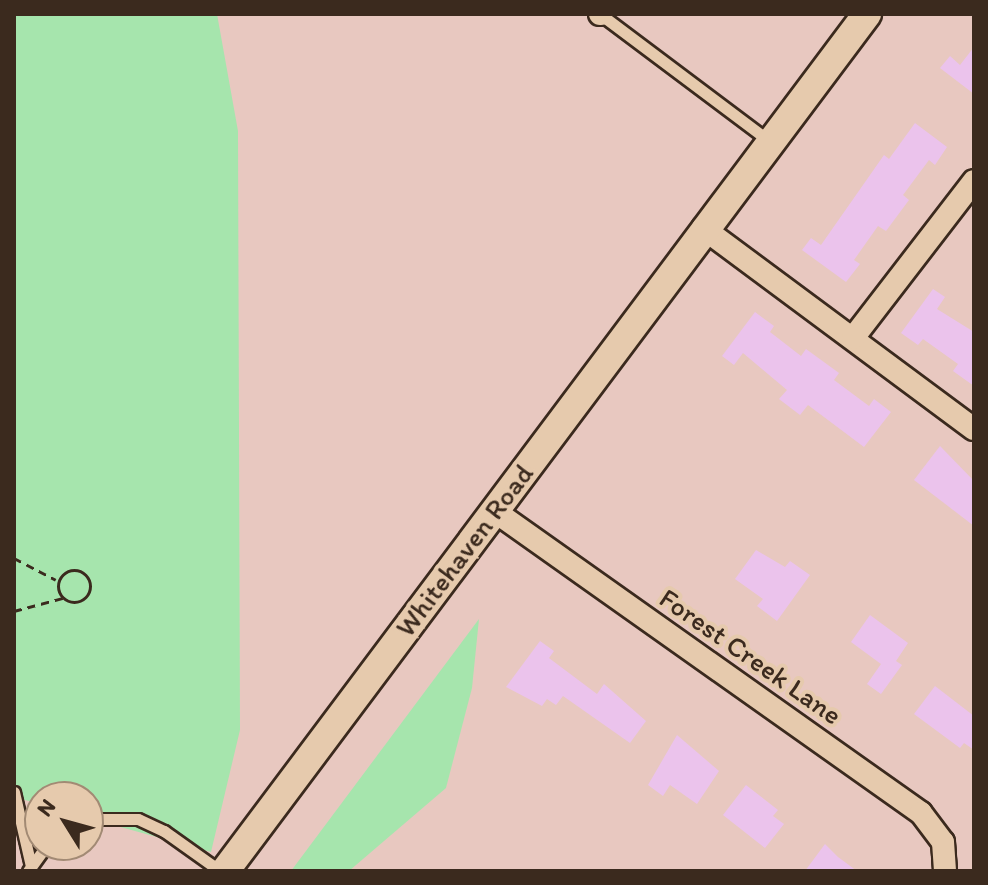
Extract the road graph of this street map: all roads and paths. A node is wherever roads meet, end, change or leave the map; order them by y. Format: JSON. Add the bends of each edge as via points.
{"nodes":[{"id":1,"x":601,"y":14,"type":"edge"},
{"id":2,"x":867,"y":14,"type":"edge"},
{"id":3,"x":769,"y":141,"type":"junction"},
{"id":4,"x":974,"y":181,"type":"edge"},
{"id":5,"x":703,"y":228,"type":"junction"},
{"id":6,"x":853,"y":338,"type":"junction"},
{"id":7,"x":974,"y":429,"type":"edge"},
{"id":8,"x":493,"y":510,"type":"junction"},
{"id":9,"x":14,"y":558,"type":"edge"},
{"id":10,"x":57,"y":580,"type":"junction"},
{"id":11,"x":63,"y":598,"type":"junction"},
{"id":12,"x":14,"y":611,"type":"edge"},
{"id":13,"x":14,"y":792,"type":"edge"},
{"id":14,"x":104,"y":819,"type":"edge"},
{"id":15,"x":29,"y":869,"type":"edge"},
{"id":16,"x":222,"y":871,"type":"edge"},
{"id":17,"x":945,"y":871,"type":"edge"}],
"edges":[{"from":1,"to":3,"type":"lane"},
{"from":2,"to":3,"type":"street","name":"Whitehaven Road"},
{"from":3,"to":5,"type":"street","name":"Whitehaven Road"},
{"from":4,"to":6,"type":"street"},
{"from":5,"to":6,"type":"street"},
{"from":5,"to":8,"type":"street","name":"Whitehaven Road"},
{"from":6,"to":7,"type":"street"},
{"from":8,"to":16,"type":"street","name":"Whitehaven Road"},
{"from":8,"to":17,"type":"street","name":"Forest Creek Lane","via":[[921,813],[943,842]]},
{"from":9,"to":10,"type":"path"},
{"from":10,"to":11,"type":"path"},
{"from":10,"to":11,"type":"path","via":[[76,571],[90,581],[82,599]]},
{"from":11,"to":12,"type":"path"},
{"from":13,"to":15,"type":"lane"},
{"from":14,"to":16,"type":"lane","via":[[138,819]]}]}
